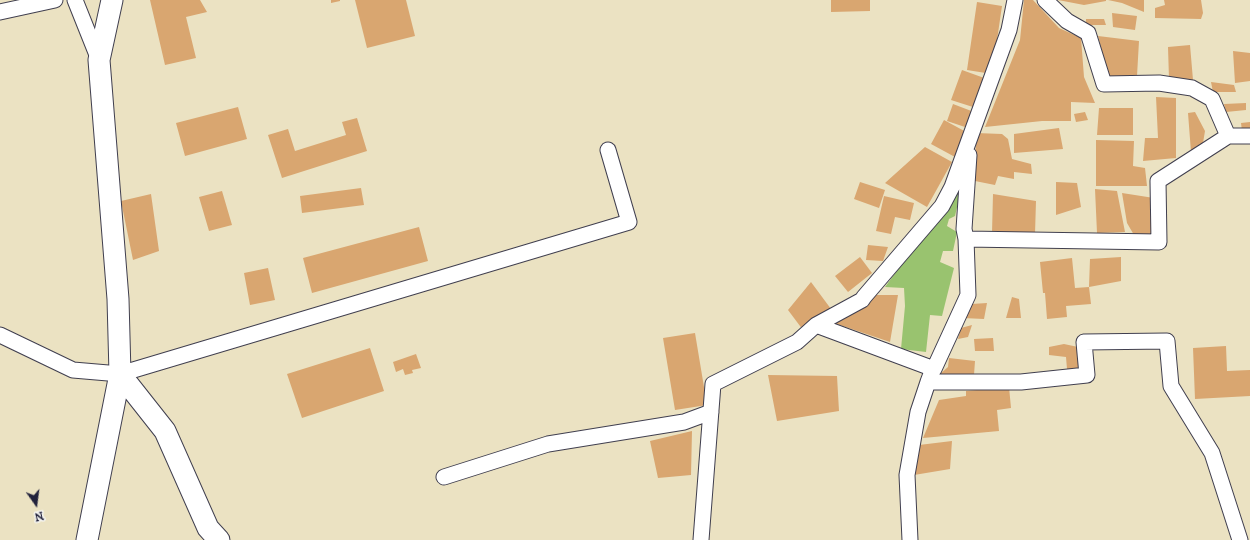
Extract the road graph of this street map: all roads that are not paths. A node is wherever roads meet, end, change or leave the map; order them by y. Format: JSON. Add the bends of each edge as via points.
{"nodes":[{"id":1,"x":55,"y":0,"type":"edge"},
{"id":2,"x":75,"y":0,"type":"edge"},
{"id":3,"x":112,"y":0,"type":"edge"},
{"id":4,"x":1015,"y":0,"type":"edge"},
{"id":5,"x":1045,"y":0,"type":"edge"},
{"id":6,"x":0,"y":12,"type":"edge"},
{"id":7,"x":99,"y":60,"type":"junction"},
{"id":8,"x":973,"y":130,"type":"junction"},
{"id":9,"x":1228,"y":136,"type":"junction"},
{"id":10,"x":1250,"y":136,"type":"edge"},
{"id":11,"x":608,"y":150,"type":"dead end"},
{"id":12,"x":966,"y":239,"type":"junction"},
{"id":13,"x":816,"y":325,"type":"junction"},
{"id":14,"x":0,"y":335,"type":"edge"},
{"id":15,"x":934,"y":368,"type":"junction"},
{"id":16,"x":120,"y":374,"type":"junction"},
{"id":17,"x":928,"y":382,"type":"junction"},
{"id":18,"x":711,"y":412,"type":"junction"},
{"id":19,"x":444,"y":477,"type":"dead end"},
{"id":20,"x":87,"y":540,"type":"edge"},
{"id":21,"x":219,"y":540,"type":"edge"},
{"id":22,"x":701,"y":540,"type":"edge"},
{"id":23,"x":910,"y":540,"type":"edge"},
{"id":24,"x":1240,"y":540,"type":"edge"}],
"edges":[{"from":1,"to":6,"type":"street"},
{"from":2,"to":7,"type":"street"},
{"from":3,"to":7,"type":"main road"},
{"from":4,"to":8,"type":"street","via":[[1009,30]]},
{"from":5,"to":9,"type":"street","via":[[1067,21],[1088,33],[1104,84],[1159,83],[1192,88],[1212,99]]},
{"from":7,"to":16,"type":"main road","via":[[118,299]]},
{"from":8,"to":12,"type":"street","via":[[964,221]]},
{"from":8,"to":13,"type":"street","via":[[952,188],[942,206],[862,300]]},
{"from":9,"to":10,"type":"street"},
{"from":9,"to":12,"type":"street","via":[[1158,181],[1159,242]]},
{"from":11,"to":16,"type":"street","via":[[629,222]]},
{"from":12,"to":15,"type":"street","via":[[968,295]]},
{"from":13,"to":15,"type":"street"},
{"from":13,"to":18,"type":"street","via":[[797,342],[713,384]]},
{"from":14,"to":16,"type":"street","via":[[73,370]]},
{"from":15,"to":17,"type":"street"},
{"from":16,"to":20,"type":"main road"},
{"from":16,"to":21,"type":"main road","via":[[165,431],[208,528]]},
{"from":17,"to":23,"type":"street","via":[[918,412],[907,475]]},
{"from":17,"to":24,"type":"street","via":[[1021,382],[1087,375],[1084,342],[1168,341],[1171,386],[1212,452]]},
{"from":18,"to":19,"type":"street","via":[[684,422],[548,444]]},
{"from":18,"to":22,"type":"street"}]}
